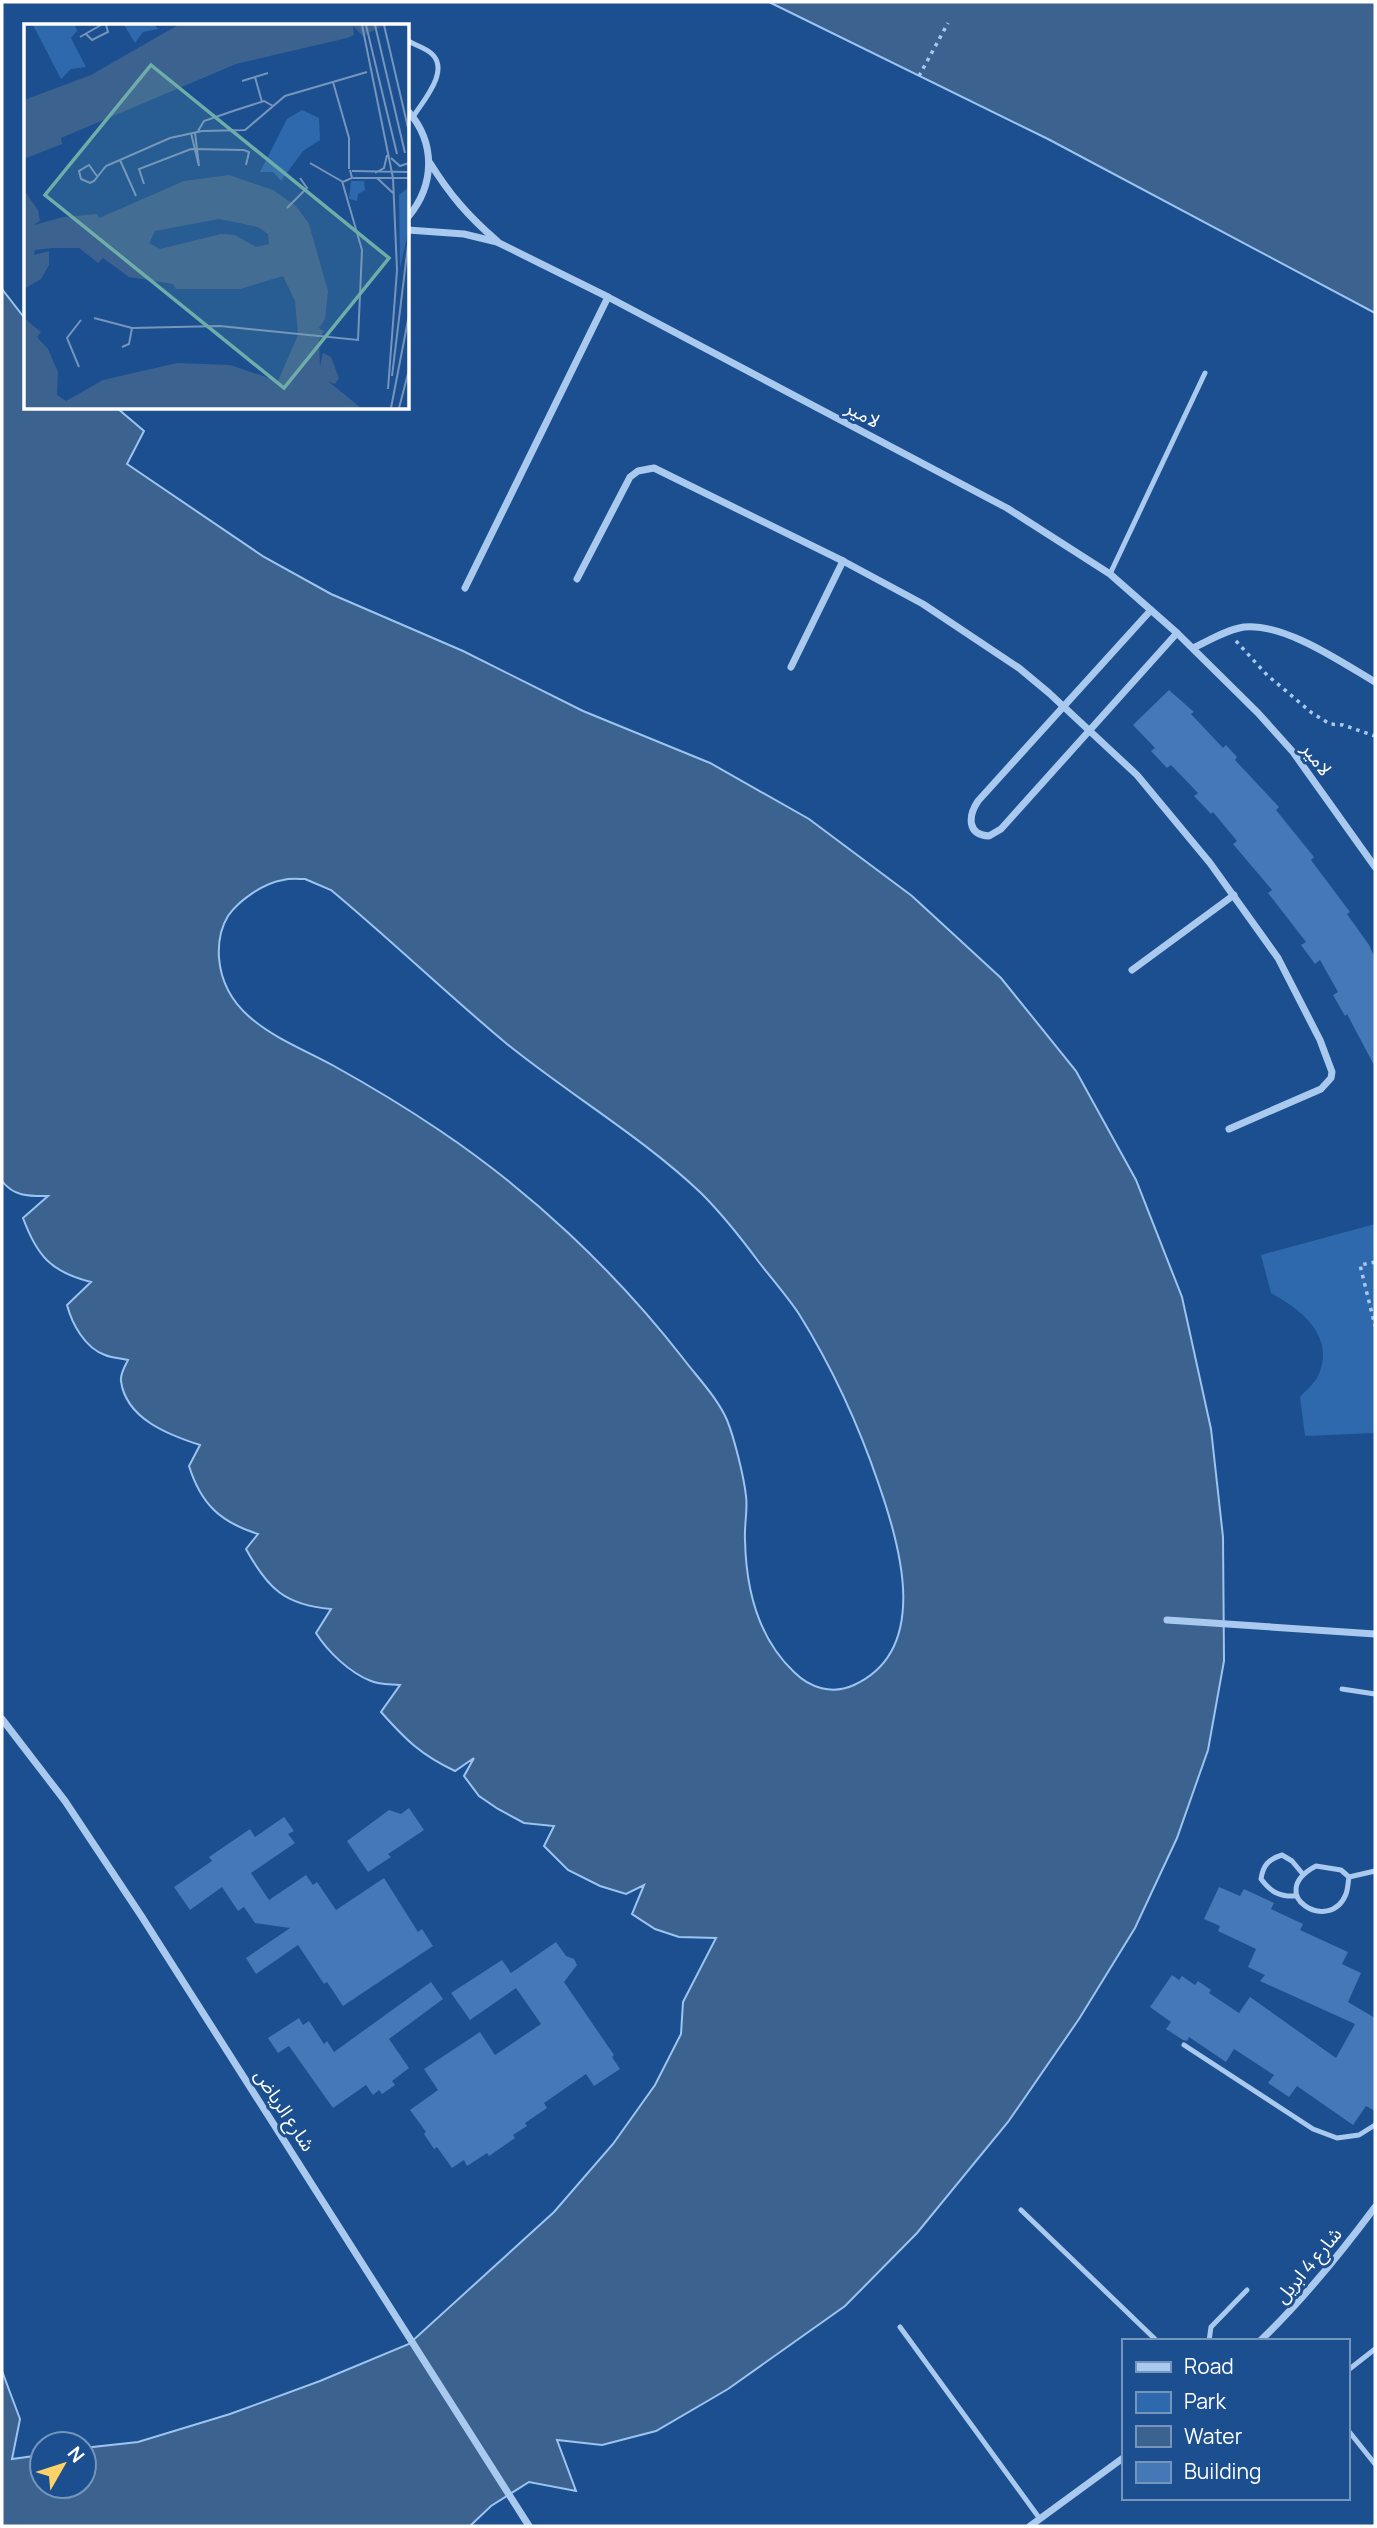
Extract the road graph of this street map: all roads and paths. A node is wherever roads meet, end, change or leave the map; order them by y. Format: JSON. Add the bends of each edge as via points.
{"nodes":[{"id":1,"x":948,"y":23,"type":"dead end"},
{"id":2,"x":410,"y":42,"type":"edge"},
{"id":3,"x":919,"y":76,"type":"dead end"},
{"id":4,"x":410,"y":114,"type":"edge"},
{"id":5,"x":429,"y":162,"type":"junction"},
{"id":6,"x":410,"y":213,"type":"edge"},
{"id":7,"x":410,"y":230,"type":"edge"},
{"id":8,"x":497,"y":242,"type":"junction"},
{"id":9,"x":608,"y":297,"type":"junction"},
{"id":10,"x":1205,"y":373,"type":"dead end"},
{"id":11,"x":842,"y":561,"type":"junction"},
{"id":12,"x":1110,"y":574,"type":"junction"},
{"id":13,"x":577,"y":579,"type":"dead end"},
{"id":14,"x":465,"y":589,"type":"dead end"},
{"id":15,"x":1151,"y":610,"type":"junction"},
{"id":16,"x":1226,"y":631,"type":"junction"},
{"id":17,"x":1177,"y":633,"type":"junction"},
{"id":18,"x":1193,"y":648,"type":"junction"},
{"id":19,"x":790,"y":667,"type":"dead end"},
{"id":20,"x":1375,"y":682,"type":"edge"},
{"id":21,"x":1064,"y":706,"type":"junction"},
{"id":22,"x":1090,"y":730,"type":"junction"},
{"id":23,"x":1375,"y":736,"type":"edge"},
{"id":24,"x":1375,"y":867,"type":"edge"},
{"id":25,"x":1234,"y":895,"type":"junction"},
{"id":26,"x":1132,"y":970,"type":"dead end"},
{"id":27,"x":1229,"y":1129,"type":"dead end"},
{"id":28,"x":1375,"y":1262,"type":"edge"},
{"id":29,"x":1375,"y":1326,"type":"edge"},
{"id":30,"x":1167,"y":1620,"type":"dead end"},
{"id":31,"x":1375,"y":1634,"type":"edge"},
{"id":32,"x":1342,"y":1689,"type":"dead end"},
{"id":33,"x":1375,"y":1694,"type":"edge"},
{"id":34,"x":2,"y":1719,"type":"edge"},
{"id":35,"x":1375,"y":1871,"type":"edge"},
{"id":36,"x":1302,"y":1873,"type":"junction"},
{"id":37,"x":1349,"y":1877,"type":"junction"},
{"id":38,"x":1296,"y":1896,"type":"junction"},
{"id":39,"x":1184,"y":2045,"type":"dead end"},
{"id":40,"x":1375,"y":2124,"type":"edge"},
{"id":41,"x":1375,"y":2207,"type":"edge"},
{"id":42,"x":1021,"y":2210,"type":"dead end"},
{"id":43,"x":1247,"y":2290,"type":"dead end"},
{"id":44,"x":900,"y":2327,"type":"dead end"},
{"id":45,"x":1155,"y":2339,"type":"edge"},
{"id":46,"x":1209,"y":2339,"type":"edge"},
{"id":47,"x":1263,"y":2339,"type":"edge"},
{"id":48,"x":1375,"y":2349,"type":"edge"},
{"id":49,"x":1349,"y":2369,"type":"edge"},
{"id":50,"x":1349,"y":2432,"type":"edge"},
{"id":51,"x":1122,"y":2459,"type":"edge"},
{"id":52,"x":1375,"y":2464,"type":"edge"},
{"id":53,"x":1040,"y":2519,"type":"junction"},
{"id":54,"x":529,"y":2526,"type":"edge"},
{"id":55,"x":1030,"y":2526,"type":"edge"}],
"edges":[{"from":1,"to":3,"type":"path"},
{"from":2,"to":4,"type":"lane","via":[[430,52],[438,61],[439,73]]},
{"from":4,"to":5,"type":"street","via":[[425,138]]},
{"from":5,"to":6,"type":"street","via":[[422,197]]},
{"from":5,"to":8,"type":"street","name":"لامير","via":[[451,196]]},
{"from":7,"to":8,"type":"street","name":"لامير"},
{"from":8,"to":9,"type":"street","name":"لامير"},
{"from":9,"to":12,"type":"street","name":"لامير","via":[[1007,508]]},
{"from":9,"to":14,"type":"street"},
{"from":10,"to":12,"type":"lane"},
{"from":11,"to":13,"type":"street","via":[[668,472],[646,468],[630,477]]},
{"from":11,"to":19,"type":"street"},
{"from":11,"to":21,"type":"street","via":[[964,630]]},
{"from":12,"to":15,"type":"street","name":"لامير"},
{"from":15,"to":17,"type":"street","name":"لامير"},
{"from":15,"to":21,"type":"street"},
{"from":16,"to":18,"type":"street"},
{"from":16,"to":20,"type":"street","via":[[1246,627],[1293,637]]},
{"from":16,"to":23,"type":"path","via":[[1267,675],[1312,713],[1330,724]]},
{"from":17,"to":18,"type":"street","name":"لامير"},
{"from":17,"to":22,"type":"street"},
{"from":18,"to":24,"type":"street","name":"لامير","via":[[1293,752]]},
{"from":21,"to":22,"type":"street"},
{"from":21,"to":22,"type":"street","via":[[978,801],[970,817],[976,833],[989,836],[1000,829]]},
{"from":22,"to":25,"type":"street","via":[[1137,775]]},
{"from":25,"to":26,"type":"street"},
{"from":25,"to":27,"type":"street","via":[[1278,958],[1332,1072],[1321,1089]]},
{"from":28,"to":29,"type":"path","via":[[1360,1265]]},
{"from":30,"to":31,"type":"street"},
{"from":32,"to":33,"type":"lane"},
{"from":34,"to":54,"type":"street","name":"شارع الرياض","via":[[65,1801],[135,1906]]},
{"from":35,"to":37,"type":"lane"},
{"from":36,"to":37,"type":"lane","via":[[1315,1866],[1329,1867]]},
{"from":36,"to":38,"type":"lane"},
{"from":36,"to":38,"type":"lane","via":[[1282,1856],[1271,1858],[1263,1868],[1261,1879],[1270,1890],[1284,1897]]},
{"from":37,"to":38,"type":"lane","via":[[1347,1893],[1328,1911],[1303,1907]]},
{"from":39,"to":40,"type":"lane","via":[[1313,2129],[1337,2138],[1359,2135]]},
{"from":41,"to":47,"type":"street","name":"شارع 4 ابريل"},
{"from":42,"to":45,"type":"lane"},
{"from":43,"to":46,"type":"lane","via":[[1211,2327]]},
{"from":44,"to":53,"type":"lane"},
{"from":48,"to":49,"type":"lane"},
{"from":50,"to":52,"type":"lane"},
{"from":51,"to":53,"type":"street"},
{"from":53,"to":55,"type":"street"}]}
